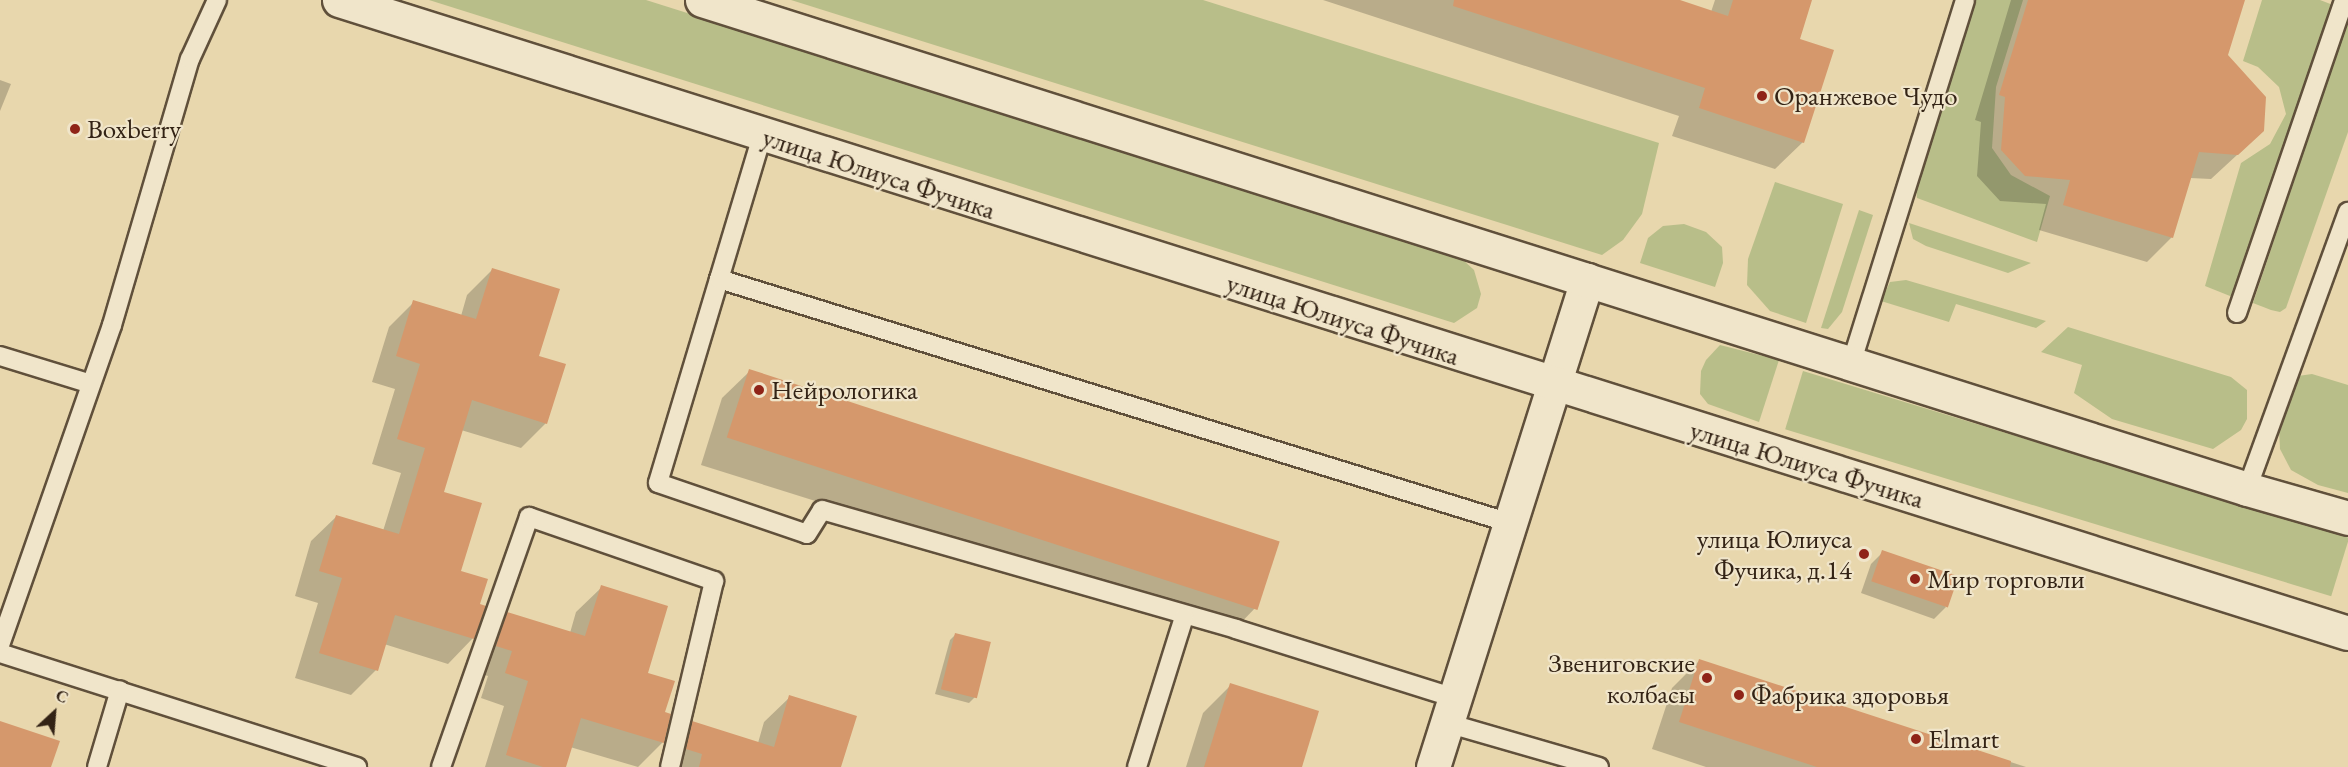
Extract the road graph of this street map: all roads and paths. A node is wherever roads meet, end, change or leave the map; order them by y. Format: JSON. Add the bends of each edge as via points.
{"nodes":[{"id":1,"x":217,"y":0,"type":"edge"},
{"id":2,"x":339,"y":0,"type":"edge"},
{"id":3,"x":702,"y":0,"type":"edge"},
{"id":4,"x":1965,"y":0,"type":"edge"},
{"id":5,"x":2344,"y":0,"type":"edge"},
{"id":6,"x":762,"y":136,"type":"junction"},
{"id":7,"x":2348,"y":212,"type":"edge"},
{"id":8,"x":719,"y":279,"type":"junction"},
{"id":9,"x":1587,"y":280,"type":"junction"},
{"id":10,"x":2237,"y":313,"type":"dead end"},
{"id":11,"x":0,"y":356,"type":"edge"},
{"id":12,"x":1851,"y":364,"type":"junction"},
{"id":13,"x":91,"y":384,"type":"junction"},
{"id":14,"x":1554,"y":386,"type":"junction"},
{"id":15,"x":2247,"y":489,"type":"junction"},
{"id":16,"x":2348,"y":518,"type":"edge"},
{"id":17,"x":1510,"y":523,"type":"junction"},
{"id":18,"x":1184,"y":617,"type":"junction"},
{"id":19,"x":2348,"y":633,"type":"edge"},
{"id":20,"x":0,"y":645,"type":"edge"},
{"id":21,"x":0,"y":653,"type":"edge"},
{"id":22,"x":120,"y":690,"type":"junction"},
{"id":23,"x":1451,"y":710,"type":"junction"},
{"id":24,"x":97,"y":767,"type":"edge"},
{"id":25,"x":357,"y":767,"type":"edge"},
{"id":26,"x":441,"y":767,"type":"edge"},
{"id":27,"x":670,"y":767,"type":"edge"},
{"id":28,"x":1137,"y":767,"type":"edge"},
{"id":29,"x":1433,"y":767,"type":"edge"},
{"id":30,"x":1599,"y":767,"type":"edge"}],
"edges":[{"from":1,"to":13,"type":"lane","via":[[190,58]]},
{"from":2,"to":6,"type":"main road","name":"улица Юлиуса Фучика"},
{"from":3,"to":9,"type":"main road"},
{"from":4,"to":12,"type":"lane"},
{"from":5,"to":10,"type":"lane"},
{"from":6,"to":8,"type":"lane"},
{"from":6,"to":14,"type":"main road","name":"улица Юлиуса Фучика"},
{"from":7,"to":15,"type":"lane"},
{"from":8,"to":17,"type":"lane"},
{"from":8,"to":18,"type":"lane","via":[[658,483],[807,534],[822,510]]},
{"from":9,"to":12,"type":"main road"},
{"from":9,"to":14,"type":"main road"},
{"from":11,"to":13,"type":"lane"},
{"from":12,"to":15,"type":"main road"},
{"from":13,"to":20,"type":"lane"},
{"from":14,"to":17,"type":"main road"},
{"from":14,"to":19,"type":"main road","name":"улица Юлиуса Фучика"},
{"from":15,"to":16,"type":"main road"},
{"from":17,"to":23,"type":"main road"},
{"from":18,"to":23,"type":"lane","via":[[1236,629]]},
{"from":18,"to":28,"type":"lane"},
{"from":21,"to":22,"type":"lane"},
{"from":22,"to":24,"type":"lane"},
{"from":22,"to":25,"type":"lane"},
{"from":23,"to":29,"type":"main road"},
{"from":23,"to":30,"type":"lane"},
{"from":26,"to":27,"type":"lane","via":[[529,517],[714,581]]}]}
